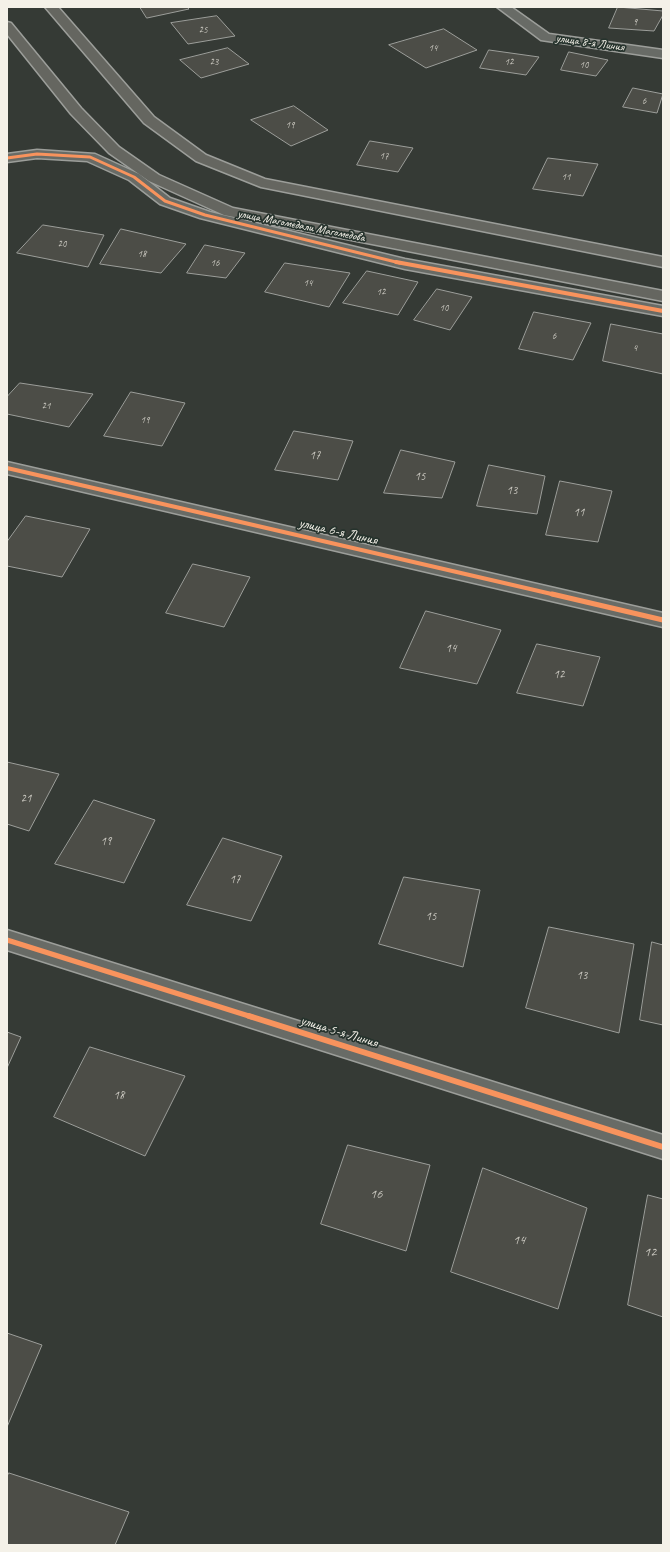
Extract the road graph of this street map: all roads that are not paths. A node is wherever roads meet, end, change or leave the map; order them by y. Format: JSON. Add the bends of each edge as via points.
{"nodes":[{"id":1,"x":51,"y":7,"type":"edge"},
{"id":2,"x":502,"y":7,"type":"edge"},
{"id":3,"x":7,"y":26,"type":"edge"},
{"id":4,"x":663,"y":54,"type":"edge"},
{"id":5,"x":7,"y":158,"type":"edge"},
{"id":6,"x":663,"y":262,"type":"edge"},
{"id":7,"x":663,"y":296,"type":"edge"},
{"id":8,"x":663,"y":311,"type":"edge"},
{"id":9,"x":7,"y":468,"type":"edge"},
{"id":10,"x":663,"y":620,"type":"edge"},
{"id":11,"x":7,"y":940,"type":"edge"},
{"id":12,"x":663,"y":1147,"type":"edge"}],
"edges":[{"from":1,"to":6,"type":"main road","via":[[150,120],[207,161],[261,183]]},
{"from":2,"to":4,"type":"street","name":"улица 8-я Линия","via":[[545,37]]},
{"from":3,"to":7,"type":"main road","name":"улица Магомедали Магомедова","via":[[76,110],[114,150],[154,178],[229,212]]},
{"from":5,"to":8,"type":"street","via":[[37,154],[90,157],[134,177],[164,201],[205,215],[405,264]]},
{"from":9,"to":10,"type":"street","name":"улица 6-я Линия"},
{"from":11,"to":12,"type":"street","name":"улица 5-я Линия"}]}
